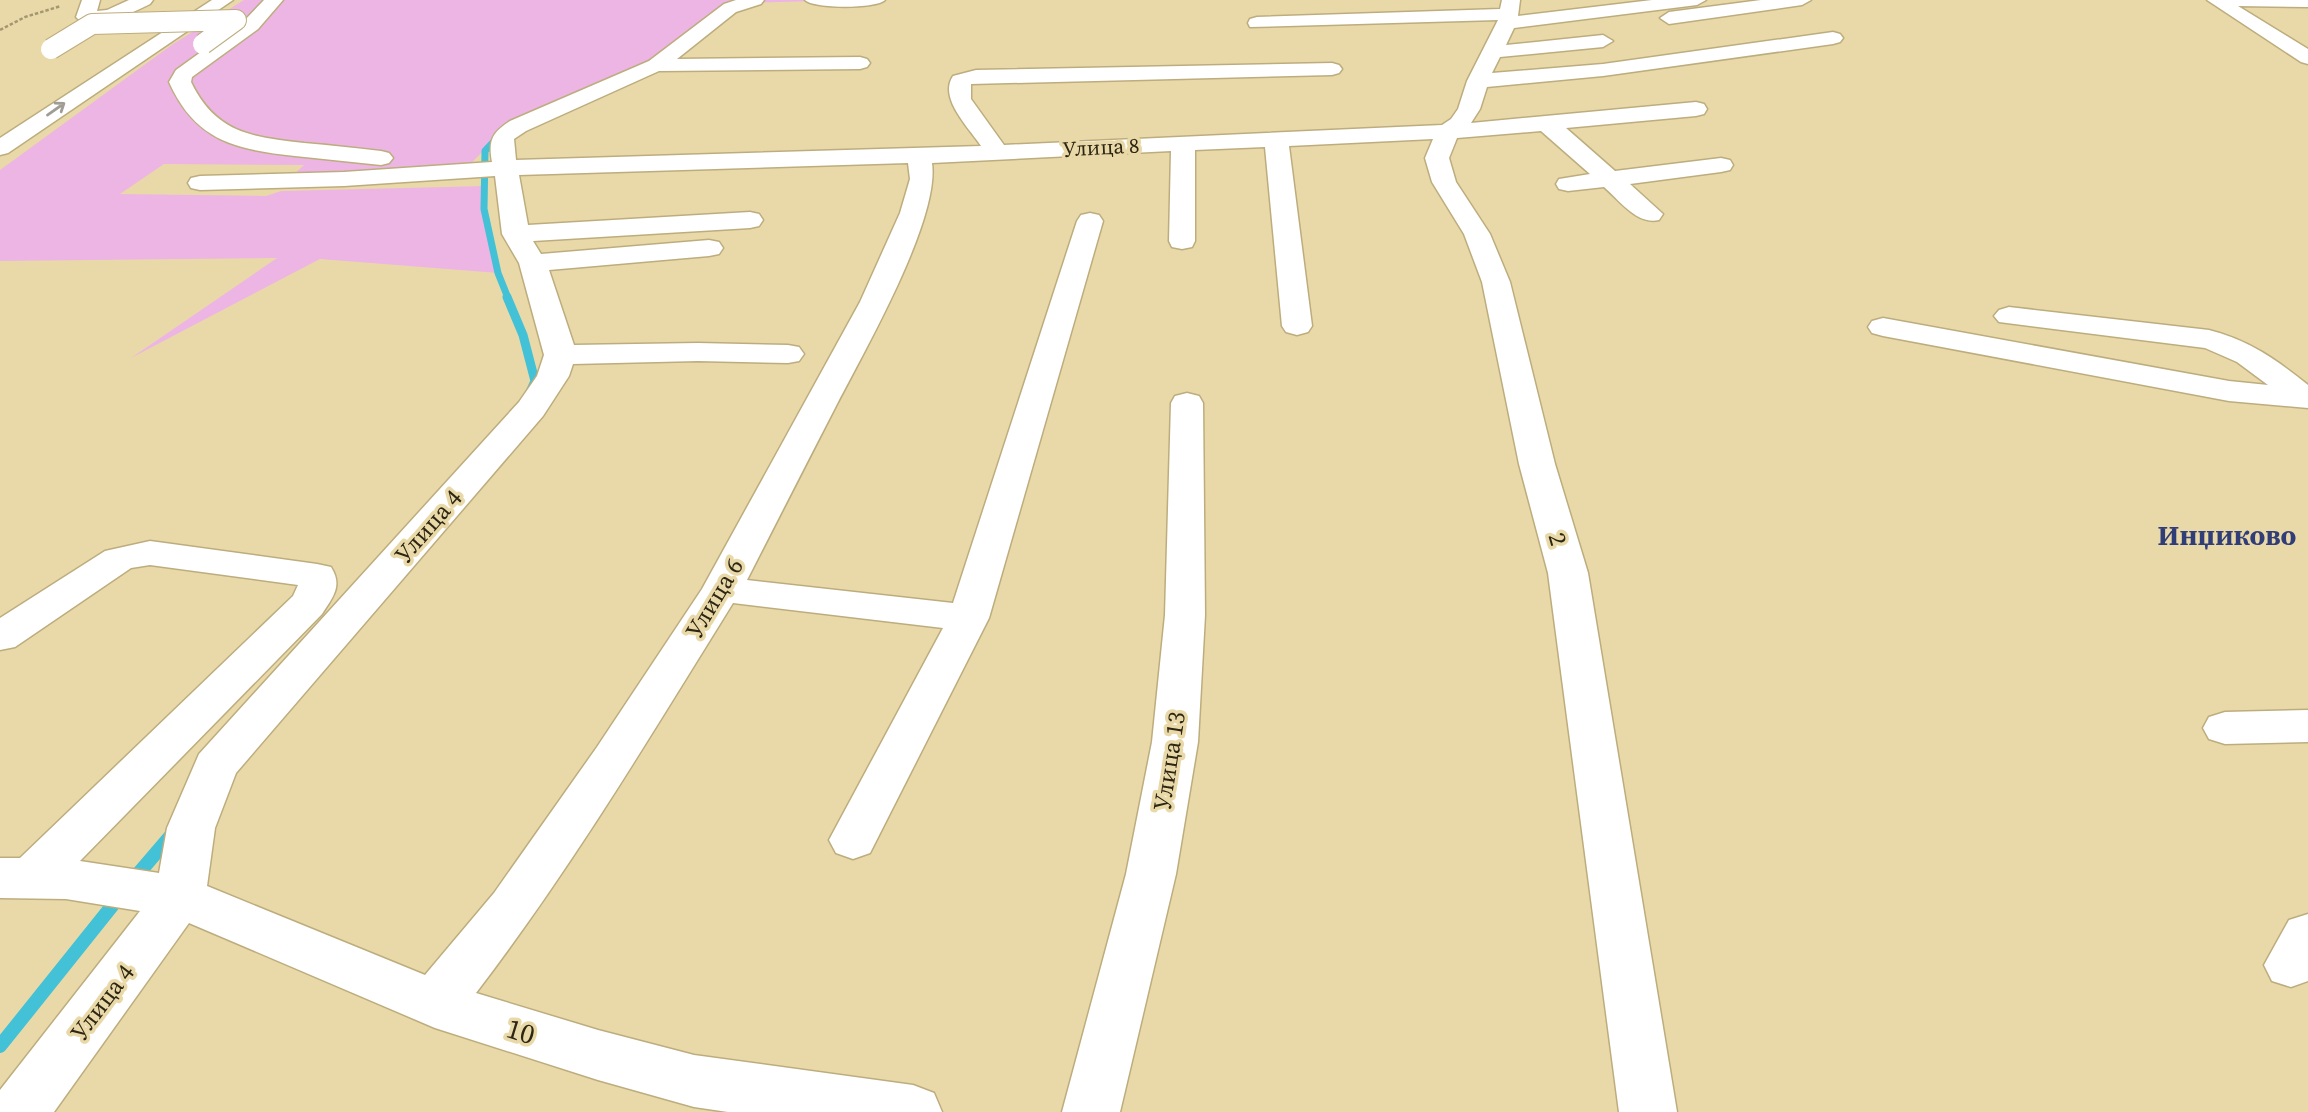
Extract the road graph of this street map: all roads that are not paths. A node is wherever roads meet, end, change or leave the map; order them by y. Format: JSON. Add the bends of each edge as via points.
{"nodes":[{"id":1,"x":91,"y":0,"type":"edge"},
{"id":2,"x":144,"y":0,"type":"edge"},
{"id":3,"x":184,"y":0,"type":"edge"},
{"id":4,"x":224,"y":0,"type":"edge"},
{"id":5,"x":274,"y":0,"type":"edge"},
{"id":6,"x":814,"y":0,"type":"edge"},
{"id":7,"x":876,"y":0,"type":"edge"},
{"id":8,"x":1697,"y":0,"type":"edge"},
{"id":9,"x":1802,"y":0,"type":"edge"},
{"id":10,"x":2216,"y":0,"type":"edge"},
{"id":11,"x":2226,"y":0,"type":"edge"},
{"id":12,"x":750,"y":1,"type":"edge"},
{"id":13,"x":2308,"y":2,"type":"edge"},
{"id":14,"x":1651,"y":20,"type":"dead end"},
{"id":15,"x":1257,"y":23,"type":"dead end"},
{"id":16,"x":1499,"y":34,"type":"edge"},
{"id":17,"x":1833,"y":38,"type":"dead end"},
{"id":18,"x":117,"y":40,"type":"dead end"},
{"id":19,"x":1602,"y":41,"type":"dead end"},
{"id":20,"x":203,"y":44,"type":"dead end"},
{"id":21,"x":51,"y":49,"type":"dead end"},
{"id":22,"x":2308,"y":58,"type":"edge"},
{"id":23,"x":860,"y":63,"type":"dead end"},
{"id":24,"x":656,"y":65,"type":"junction"},
{"id":25,"x":1332,"y":69,"type":"dead end"},
{"id":26,"x":1696,"y":109,"type":"dead end"},
{"id":27,"x":1547,"y":124,"type":"junction"},
{"id":28,"x":1448,"y":131,"type":"junction"},
{"id":29,"x":1276,"y":139,"type":"junction"},
{"id":30,"x":1183,"y":144,"type":"junction"},
{"id":31,"x":0,"y":148,"type":"edge"},
{"id":32,"x":997,"y":152,"type":"junction"},
{"id":33,"x":919,"y":156,"type":"junction"},
{"id":34,"x":1721,"y":165,"type":"dead end"},
{"id":35,"x":505,"y":168,"type":"junction"},
{"id":36,"x":456,"y":170,"type":"junction"},
{"id":37,"x":1609,"y":177,"type":"junction"},
{"id":38,"x":200,"y":183,"type":"dead end"},
{"id":39,"x":1568,"y":184,"type":"dead end"},
{"id":40,"x":1650,"y":214,"type":"dead end"},
{"id":41,"x":750,"y":220,"type":"dead end"},
{"id":42,"x":1090,"y":221,"type":"dead end"},
{"id":43,"x":1182,"y":241,"type":"dead end"},
{"id":44,"x":737,"y":245,"type":"dead end"},
{"id":45,"x":524,"y":248,"type":"junction"},
{"id":46,"x":2009,"y":316,"type":"dead end"},
{"id":47,"x":1297,"y":326,"type":"dead end"},
{"id":48,"x":1883,"y":327,"type":"dead end"},
{"id":49,"x":788,"y":354,"type":"dead end"},
{"id":50,"x":560,"y":355,"type":"junction"},
{"id":51,"x":2304,"y":397,"type":"edge"},
{"id":52,"x":1187,"y":403,"type":"dead end"},
{"id":53,"x":722,"y":589,"type":"junction"},
{"id":54,"x":969,"y":618,"type":"junction"},
{"id":55,"x":0,"y":637,"type":"edge"},
{"id":56,"x":2308,"y":726,"type":"edge"},
{"id":57,"x":2225,"y":728,"type":"dead end"},
{"id":58,"x":853,"y":840,"type":"dead end"},
{"id":59,"x":33,"y":878,"type":"edge"},
{"id":60,"x":162,"y":894,"type":"junction"},
{"id":61,"x":435,"y":1004,"type":"junction"},
{"id":62,"x":19,"y":1112,"type":"edge"},
{"id":63,"x":913,"y":1112,"type":"edge"},
{"id":64,"x":1091,"y":1112,"type":"edge"},
{"id":65,"x":1648,"y":1112,"type":"edge"}],
"edges":[{"from":1,"to":2,"type":"street","via":[[85,17],[111,15]]},
{"from":3,"to":18,"type":"street"},
{"from":31,"to":4,"type":"street","one_way":true},
{"from":5,"to":36,"type":"street","via":[[251,25],[191,66],[180,82],[187,99],[221,134],[253,144]]},
{"from":6,"to":7,"type":"street"},
{"from":8,"to":16,"type":"street"},
{"from":9,"to":14,"type":"street"},
{"from":10,"to":22,"type":"street"},
{"from":11,"to":13,"type":"street"},
{"from":12,"to":24,"type":"street","via":[[730,8]]},
{"from":15,"to":16,"type":"street"},
{"from":16,"to":17,"type":"street","via":[[1603,70]]},
{"from":16,"to":19,"type":"street"},
{"from":16,"to":28,"type":"street","name":"2","via":[[1469,109]]},
{"from":20,"to":21,"type":"street","bridge":true,"via":[[236,20],[92,24]]},
{"from":23,"to":24,"type":"street"},
{"from":24,"to":35,"type":"street","via":[[503,136]]},
{"from":25,"to":32,"type":"street","via":[[976,76],[960,80],[960,99]]},
{"from":26,"to":27,"type":"street","name":"Улица 8"},
{"from":27,"to":28,"type":"street","name":"Улица 8"},
{"from":27,"to":37,"type":"street"},
{"from":28,"to":29,"type":"street","name":"Улица 8"},
{"from":28,"to":65,"type":"street","name":"2","via":[[1437,158],[1444,182],[1477,234],[1496,282],[1537,464],[1568,573]]},
{"from":29,"to":30,"type":"street","name":"Улица 8"},
{"from":29,"to":47,"type":"street"},
{"from":30,"to":32,"type":"street","name":"Улица 8"},
{"from":30,"to":43,"type":"street"},
{"from":32,"to":33,"type":"street","name":"Улица 8"},
{"from":33,"to":35,"type":"street","name":"Улица 8"},
{"from":33,"to":53,"type":"street","name":"Улица 6","via":[[922,179],[913,213],[875,302]]},
{"from":34,"to":37,"type":"street"},
{"from":35,"to":36,"type":"street","name":"Улица 8"},
{"from":35,"to":45,"type":"street"},
{"from":36,"to":38,"type":"street"},
{"from":37,"to":39,"type":"street"},
{"from":37,"to":40,"type":"street"},
{"from":41,"to":45,"type":"street"},
{"from":42,"to":54,"type":"street"},
{"from":44,"to":45,"type":"street"},
{"from":45,"to":50,"type":"street"},
{"from":46,"to":51,"type":"street","via":[[2231,345],[2249,353]]},
{"from":48,"to":51,"type":"street","via":[[2229,391]]},
{"from":49,"to":50,"type":"street"},
{"from":50,"to":60,"type":"street","name":"Улица 4","via":[[531,409],[215,766]]},
{"from":52,"to":64,"type":"street","name":"Улица 13","via":[[1188,585],[1175,743],[1150,878]]},
{"from":53,"to":54,"type":"street"},
{"from":53,"to":61,"type":"street","name":"Улица 6","via":[[512,908]]},
{"from":54,"to":58,"type":"street"},
{"from":55,"to":59,"type":"street","via":[[119,559],[135,555],[150,553],[317,576],[318,589],[308,605]]},
{"from":56,"to":57,"type":"street"},
{"from":59,"to":60,"type":"street","name":"10"},
{"from":60,"to":61,"type":"street","name":"10"},
{"from":60,"to":62,"type":"street","name":"Улица 4"},
{"from":61,"to":63,"type":"street","name":"10","via":[[694,1081]]}]}
